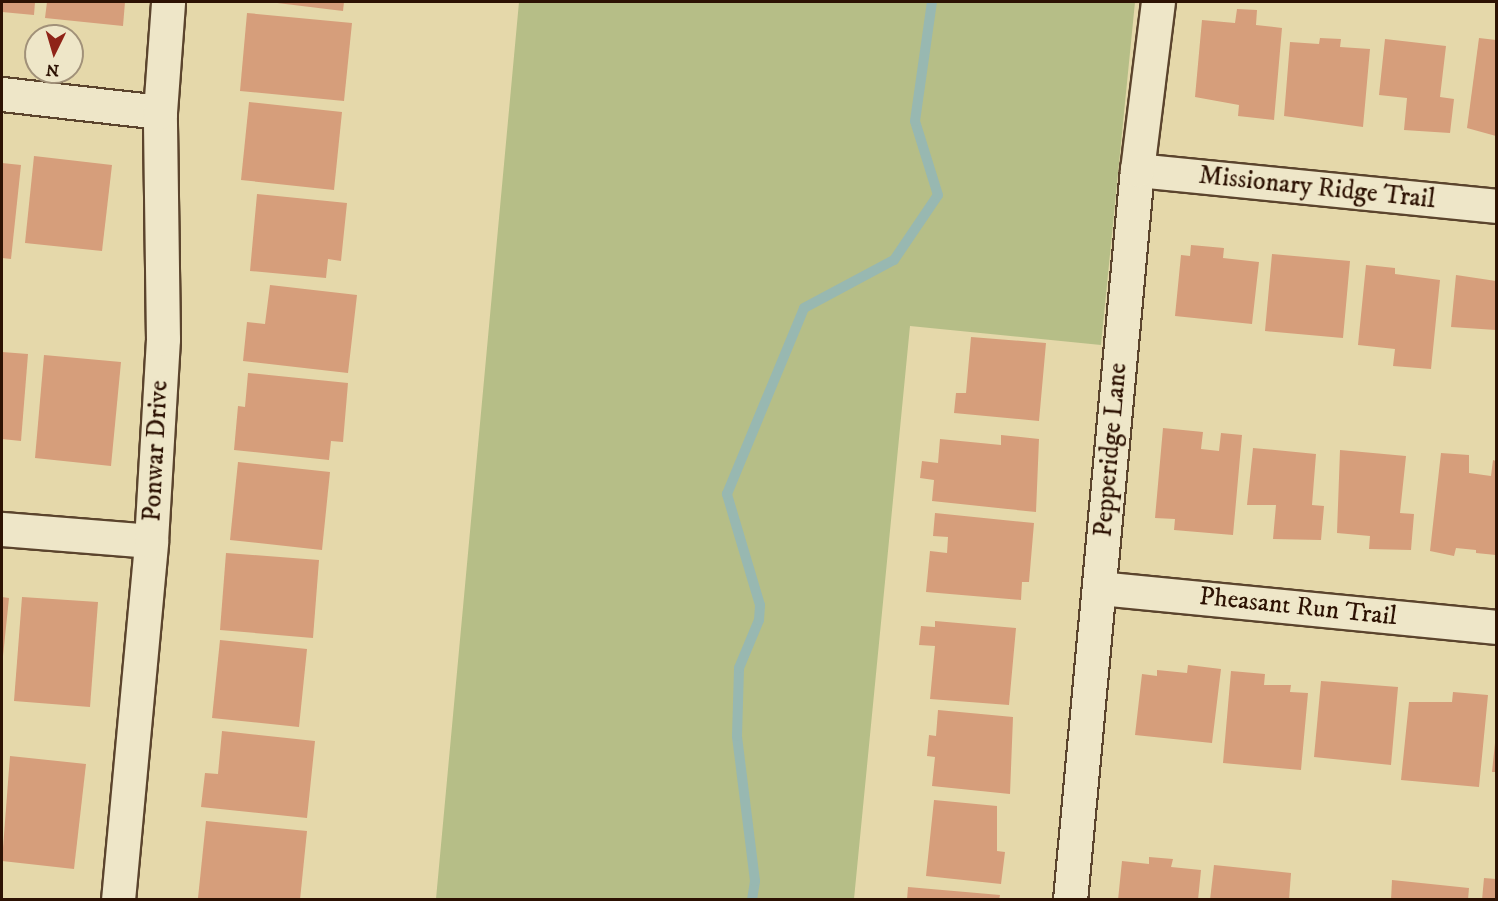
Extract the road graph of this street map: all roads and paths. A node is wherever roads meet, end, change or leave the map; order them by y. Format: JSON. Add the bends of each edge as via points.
{"nodes":[{"id":1,"x":168,"y":2,"type":"edge"},
{"id":2,"x":1158,"y":2,"type":"edge"},
{"id":3,"x":2,"y":94,"type":"edge"},
{"id":4,"x":160,"y":112,"type":"junction"},
{"id":5,"x":1137,"y":170,"type":"junction"},
{"id":6,"x":1497,"y":206,"type":"edge"},
{"id":7,"x":2,"y":529,"type":"edge"},
{"id":8,"x":151,"y":541,"type":"junction"},
{"id":9,"x":1099,"y":588,"type":"junction"},
{"id":10,"x":1497,"y":627,"type":"edge"},
{"id":11,"x":118,"y":900,"type":"edge"},
{"id":12,"x":1070,"y":900,"type":"edge"}],
"edges":[{"from":1,"to":4,"type":"street","name":"Ponwar Drive"},
{"from":2,"to":5,"type":"street","name":"Pepperidge Lane"},
{"from":3,"to":4,"type":"street"},
{"from":4,"to":8,"type":"street","name":"Ponwar Drive","via":[[163,339]]},
{"from":5,"to":6,"type":"street","name":"Missionary Ridge Trail"},
{"from":5,"to":9,"type":"street","name":"Pepperidge Lane"},
{"from":7,"to":8,"type":"street"},
{"from":8,"to":11,"type":"street","name":"Ponwar Drive"},
{"from":9,"to":10,"type":"street","name":"Pheasant Run Trail"},
{"from":9,"to":12,"type":"street","name":"Pepperidge Lane"}]}
